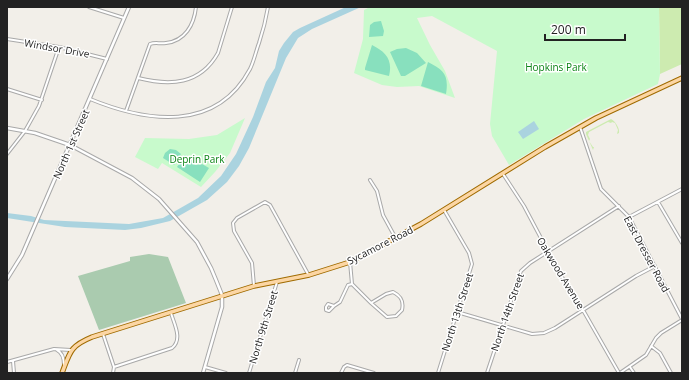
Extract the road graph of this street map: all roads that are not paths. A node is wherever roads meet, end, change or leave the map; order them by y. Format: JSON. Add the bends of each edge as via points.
{"nodes":[{"id":1,"x":89,"y":7,"type":"edge"},
{"id":2,"x":129,"y":7,"type":"edge"},
{"id":3,"x":196,"y":7,"type":"edge"},
{"id":4,"x":232,"y":7,"type":"edge"},
{"id":5,"x":268,"y":7,"type":"edge"},
{"id":6,"x":125,"y":18,"type":"junction"},
{"id":7,"x":7,"y":39,"type":"edge"},
{"id":8,"x":59,"y":47,"type":"junction"},
{"id":9,"x":107,"y":59,"type":"junction"},
{"id":10,"x":138,"y":78,"type":"junction"},
{"id":11,"x":682,"y":78,"type":"edge"},
{"id":12,"x":7,"y":89,"type":"edge"},
{"id":13,"x":90,"y":99,"type":"junction"},
{"id":14,"x":42,"y":100,"type":"junction"},
{"id":15,"x":126,"y":112,"type":"junction"},
{"id":16,"x":580,"y":127,"type":"junction"},
{"id":17,"x":7,"y":128,"type":"edge"},
{"id":18,"x":25,"y":131,"type":"junction"},
{"id":19,"x":70,"y":145,"type":"junction"},
{"id":20,"x":7,"y":154,"type":"edge"},
{"id":21,"x":503,"y":173,"type":"junction"},
{"id":22,"x":370,"y":180,"type":"dead end"},
{"id":23,"x":682,"y":189,"type":"edge"},
{"id":24,"x":658,"y":202,"type":"junction"},
{"id":25,"x":619,"y":206,"type":"junction"},
{"id":26,"x":444,"y":210,"type":"junction"},
{"id":27,"x":629,"y":217,"type":"junction"},
{"id":28,"x":396,"y":238,"type":"junction"},
{"id":29,"x":682,"y":243,"type":"edge"},
{"id":30,"x":548,"y":252,"type":"junction"},
{"id":31,"x":350,"y":262,"type":"junction"},
{"id":32,"x":654,"y":266,"type":"junction"},
{"id":33,"x":309,"y":275,"type":"junction"},
{"id":34,"x":7,"y":278,"type":"edge"},
{"id":35,"x":277,"y":281,"type":"junction"},
{"id":36,"x":352,"y":284,"type":"junction"},
{"id":37,"x":254,"y":286,"type":"junction"},
{"id":38,"x":222,"y":295,"type":"junction"},
{"id":39,"x":371,"y":303,"type":"junction"},
{"id":40,"x":334,"y":306,"type":"dead end"},
{"id":41,"x":583,"y":310,"type":"junction"},
{"id":42,"x":171,"y":312,"type":"junction"},
{"id":43,"x":457,"y":312,"type":"junction"},
{"id":44,"x":682,"y":319,"type":"edge"},
{"id":45,"x":502,"y":326,"type":"junction"},
{"id":46,"x":103,"y":333,"type":"junction"},
{"id":47,"x":652,"y":346,"type":"junction"},
{"id":48,"x":56,"y":349,"type":"junction"},
{"id":49,"x":71,"y":350,"type":"junction"},
{"id":50,"x":299,"y":360,"type":"dead end"},
{"id":51,"x":13,"y":361,"type":"junction"},
{"id":52,"x":7,"y":362,"type":"edge"},
{"id":53,"x":114,"y":367,"type":"junction"},
{"id":54,"x":205,"y":367,"type":"junction"},
{"id":55,"x":630,"y":367,"type":"junction"},
{"id":56,"x":63,"y":371,"type":"edge"},
{"id":57,"x":14,"y":373,"type":"edge"},
{"id":58,"x":112,"y":373,"type":"edge"},
{"id":59,"x":203,"y":373,"type":"edge"},
{"id":60,"x":226,"y":373,"type":"edge"},
{"id":61,"x":249,"y":373,"type":"edge"},
{"id":62,"x":295,"y":373,"type":"edge"},
{"id":63,"x":341,"y":373,"type":"edge"},
{"id":64,"x":374,"y":373,"type":"edge"},
{"id":65,"x":438,"y":373,"type":"edge"},
{"id":66,"x":486,"y":373,"type":"edge"},
{"id":67,"x":619,"y":373,"type":"edge"},
{"id":68,"x":634,"y":373,"type":"edge"},
{"id":69,"x":671,"y":373,"type":"edge"}],
"edges":[{"from":1,"to":6,"type":"street"},
{"from":2,"to":6,"type":"street","name":"North 1st Street"},
{"from":3,"to":10,"type":"street","via":[[187,32],[169,42],[151,44]]},
{"from":4,"to":10,"type":"street","via":[[218,54],[204,70],[191,78],[174,82],[155,82]]},
{"from":5,"to":15,"type":"street","via":[[251,66],[238,87],[226,98],[207,110],[185,116],[155,117]]},
{"from":6,"to":9,"type":"street","name":"North 1st Street"},
{"from":7,"to":8,"type":"street","name":"Windsor Drive"},
{"from":8,"to":9,"type":"street","name":"Windsor Drive"},
{"from":8,"to":14,"type":"street"},
{"from":9,"to":13,"type":"street","name":"North 1st Street"},
{"from":10,"to":15,"type":"street"},
{"from":11,"to":16,"type":"main road","name":"Sycamore Road"},
{"from":12,"to":14,"type":"street"},
{"from":13,"to":15,"type":"street"},
{"from":13,"to":19,"type":"street","name":"North 1st Street"},
{"from":14,"to":18,"type":"street"},
{"from":16,"to":21,"type":"main road","name":"Sycamore Road"},
{"from":16,"to":25,"type":"street","name":"East Dresser Road","via":[[601,189]]},
{"from":17,"to":18,"type":"street"},
{"from":18,"to":19,"type":"street"},
{"from":18,"to":20,"type":"street"},
{"from":19,"to":34,"type":"street","name":"North 1st Street","via":[[21,258]]},
{"from":19,"to":38,"type":"street","via":[[137,181],[154,195],[197,242]]},
{"from":21,"to":26,"type":"main road","name":"Sycamore Road"},
{"from":21,"to":30,"type":"street","name":"Oakwood Avenue"},
{"from":22,"to":28,"type":"street","via":[[377,191],[383,215]]},
{"from":23,"to":24,"type":"street"},
{"from":24,"to":27,"type":"street"},
{"from":24,"to":29,"type":"street"},
{"from":25,"to":27,"type":"street","name":"East Dresser Road"},
{"from":25,"to":30,"type":"street","name":"North 14th Street"},
{"from":26,"to":28,"type":"main road","name":"Sycamore Road"},
{"from":26,"to":43,"type":"street","name":"North 13th Street","via":[[472,261]]},
{"from":27,"to":32,"type":"street","name":"East Dresser Road"},
{"from":28,"to":31,"type":"main road","name":"Sycamore Road"},
{"from":30,"to":41,"type":"street","name":"Oakwood Avenue"},
{"from":30,"to":45,"type":"street","name":"North 14th Street","via":[[521,271]]},
{"from":31,"to":33,"type":"main road","name":"Sycamore Road"},
{"from":31,"to":36,"type":"street"},
{"from":32,"to":41,"type":"street"},
{"from":32,"to":44,"type":"street","name":"East Dresser Road"},
{"from":33,"to":35,"type":"main road","name":"Sycamore Road"},
{"from":33,"to":37,"type":"street","via":[[270,205],[265,202],[237,218],[234,223],[234,231],[252,263]]},
{"from":35,"to":37,"type":"main road","name":"Sycamore Road"},
{"from":35,"to":61,"type":"street","name":"North 9th Street"},
{"from":36,"to":39,"type":"street"},
{"from":36,"to":40,"type":"street","via":[[348,285],[340,302]]},
{"from":37,"to":38,"type":"main road","name":"Sycamore Road"},
{"from":38,"to":42,"type":"main road","name":"Sycamore Road"},
{"from":38,"to":54,"type":"street","via":[[219,321]]},
{"from":39,"to":39,"type":"street","via":[[391,292],[401,298],[403,306],[399,314],[389,317]]},
{"from":41,"to":45,"type":"street","via":[[542,334]]},
{"from":41,"to":67,"type":"street","name":"Oakwood Avenue"},
{"from":42,"to":46,"type":"main road","name":"Sycamore Road"},
{"from":42,"to":53,"type":"street","via":[[178,337],[172,348]]},
{"from":43,"to":45,"type":"street"},
{"from":43,"to":65,"type":"street","name":"North 13th Street"},
{"from":44,"to":47,"type":"street","via":[[661,333]]},
{"from":45,"to":66,"type":"street","name":"North 14th Street"},
{"from":46,"to":49,"type":"main road","name":"Sycamore Road","via":[[86,339]]},
{"from":46,"to":53,"type":"street"},
{"from":47,"to":55,"type":"street","via":[[644,357]]},
{"from":47,"to":69,"type":"street","via":[[660,353]]},
{"from":48,"to":49,"type":"street"},
{"from":48,"to":51,"type":"street"},
{"from":48,"to":56,"type":"street","via":[[62,356]]},
{"from":49,"to":56,"type":"main road"},
{"from":50,"to":62,"type":"street"},
{"from":51,"to":52,"type":"street"},
{"from":51,"to":57,"type":"street"},
{"from":53,"to":58,"type":"street"},
{"from":54,"to":59,"type":"street"},
{"from":54,"to":60,"type":"street"},
{"from":55,"to":67,"type":"street"},
{"from":55,"to":68,"type":"street"},
{"from":63,"to":64,"type":"street","via":[[345,366]]}]}
